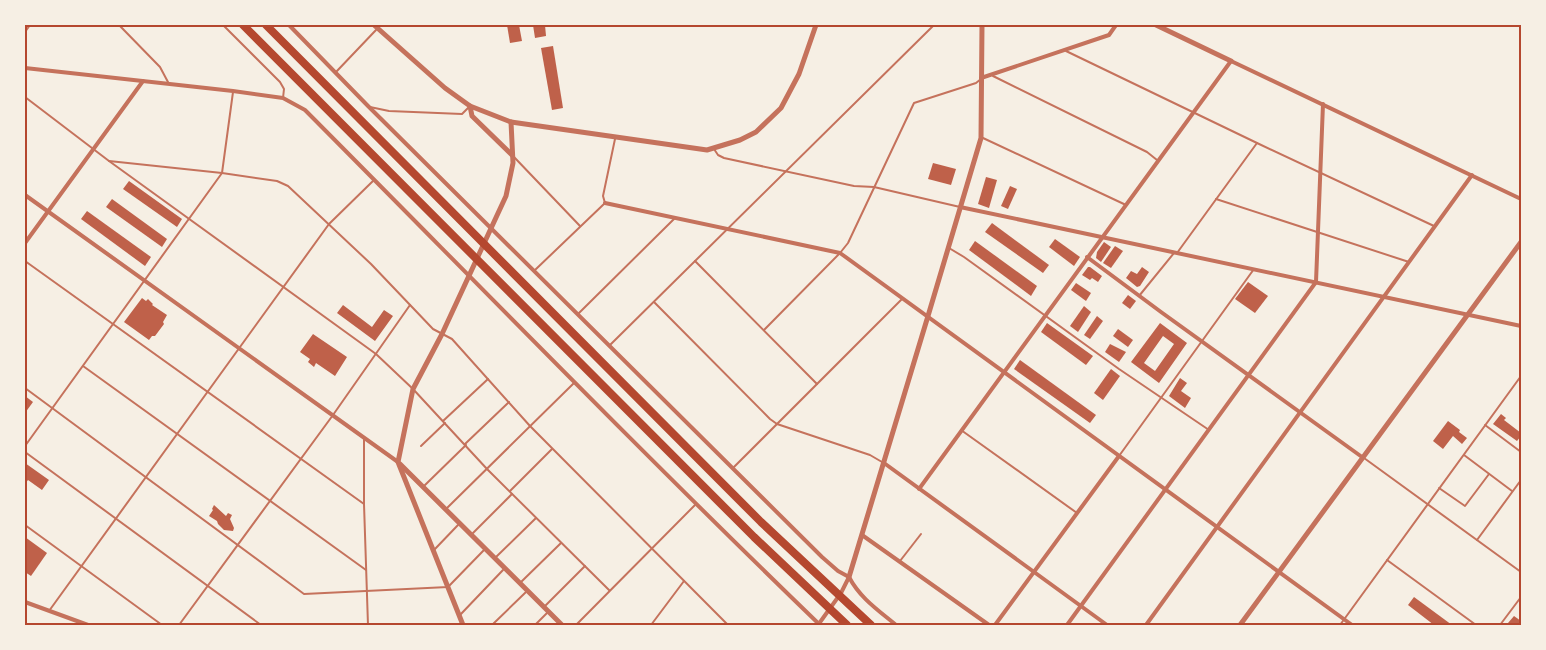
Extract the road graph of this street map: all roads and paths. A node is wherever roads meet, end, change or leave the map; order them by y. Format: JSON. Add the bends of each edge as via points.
{"nodes":[{"id":1,"x":30,"y":25,"type":"edge"},
{"id":2,"x":119,"y":25,"type":"edge"},
{"id":3,"x":223,"y":25,"type":"edge"},
{"id":4,"x":243,"y":25,"type":"edge"},
{"id":5,"x":266,"y":25,"type":"edge"},
{"id":6,"x":289,"y":25,"type":"edge"},
{"id":7,"x":816,"y":25,"type":"edge"},
{"id":8,"x":934,"y":25,"type":"edge"},
{"id":9,"x":982,"y":25,"type":"edge"},
{"id":10,"x":1116,"y":25,"type":"edge"},
{"id":11,"x":1156,"y":25,"type":"edge"},
{"id":12,"x":376,"y":27,"type":"edge"},
{"id":13,"x":25,"y":32,"type":"edge"},
{"id":14,"x":1064,"y":50,"type":"junction"},
{"id":15,"x":1231,"y":61,"type":"junction"},
{"id":16,"x":25,"y":68,"type":"edge"},
{"id":17,"x":335,"y":73,"type":"junction"},
{"id":18,"x":991,"y":75,"type":"junction"},
{"id":19,"x":982,"y":78,"type":"junction"},
{"id":20,"x":143,"y":81,"type":"junction"},
{"id":21,"x":169,"y":84,"type":"junction"},
{"id":22,"x":233,"y":91,"type":"junction"},
{"id":23,"x":25,"y":97,"type":"edge"},
{"id":24,"x":283,"y":98,"type":"junction"},
{"id":25,"x":1323,"y":104,"type":"junction"},
{"id":26,"x":368,"y":106,"type":"junction"},
{"id":27,"x":470,"y":106,"type":"junction"},
{"id":28,"x":1193,"y":112,"type":"junction"},
{"id":29,"x":511,"y":122,"type":"junction"},
{"id":30,"x":615,"y":137,"type":"junction"},
{"id":31,"x":980,"y":138,"type":"junction"},
{"id":32,"x":1257,"y":143,"type":"junction"},
{"id":33,"x":94,"y":149,"type":"junction"},
{"id":34,"x":714,"y":149,"type":"junction"},
{"id":35,"x":512,"y":155,"type":"junction"},
{"id":36,"x":1158,"y":160,"type":"junction"},
{"id":37,"x":110,"y":161,"type":"junction"},
{"id":38,"x":787,"y":170,"type":"junction"},
{"id":39,"x":222,"y":173,"type":"junction"},
{"id":40,"x":1321,"y":173,"type":"junction"},
{"id":41,"x":1472,"y":175,"type":"junction"},
{"id":42,"x":374,"y":179,"type":"junction"},
{"id":43,"x":874,"y":187,"type":"junction"},
{"id":44,"x":25,"y":194,"type":"edge"},
{"id":45,"x":1521,"y":198,"type":"edge"},
{"id":46,"x":1216,"y":199,"type":"junction"},
{"id":47,"x":605,"y":203,"type":"junction"},
{"id":48,"x":1126,"y":205,"type":"junction"},
{"id":49,"x":960,"y":207,"type":"junction"},
{"id":50,"x":48,"y":211,"type":"junction"},
{"id":51,"x":190,"y":218,"type":"junction"},
{"id":52,"x":675,"y":218,"type":"junction"},
{"id":53,"x":329,"y":224,"type":"junction"},
{"id":54,"x":1435,"y":226,"type":"junction"},
{"id":55,"x":580,"y":227,"type":"junction"},
{"id":56,"x":727,"y":229,"type":"junction"},
{"id":57,"x":1317,"y":232,"type":"junction"},
{"id":58,"x":1102,"y":238,"type":"junction"},
{"id":59,"x":1521,"y":242,"type":"edge"},
{"id":60,"x":25,"y":243,"type":"edge"},
{"id":61,"x":949,"y":248,"type":"junction"},
{"id":62,"x":840,"y":253,"type":"junction"},
{"id":63,"x":1176,"y":253,"type":"junction"},
{"id":64,"x":1087,"y":257,"type":"junction"},
{"id":65,"x":25,"y":261,"type":"edge"},
{"id":66,"x":696,"y":261,"type":"junction"},
{"id":67,"x":1409,"y":262,"type":"junction"},
{"id":68,"x":1254,"y":269,"type":"junction"},
{"id":69,"x":533,"y":271,"type":"junction"},
{"id":70,"x":469,"y":274,"type":"junction"},
{"id":71,"x":145,"y":280,"type":"junction"},
{"id":72,"x":1316,"y":282,"type":"junction"},
{"id":73,"x":284,"y":287,"type":"junction"},
{"id":74,"x":1139,"y":296,"type":"junction"},
{"id":75,"x":1385,"y":296,"type":"junction"},
{"id":76,"x":903,"y":298,"type":"junction"},
{"id":77,"x":654,"y":302,"type":"junction"},
{"id":78,"x":410,"y":305,"type":"junction"},
{"id":79,"x":577,"y":315,"type":"junction"},
{"id":80,"x":928,"y":316,"type":"junction"},
{"id":81,"x":1045,"y":316,"type":"junction"},
{"id":82,"x":1466,"y":316,"type":"junction"},
{"id":83,"x":113,"y":324,"type":"junction"},
{"id":84,"x":1521,"y":326,"type":"edge"},
{"id":85,"x":764,"y":330,"type":"junction"},
{"id":86,"x":442,"y":334,"type":"junction"},
{"id":87,"x":1202,"y":342,"type":"junction"},
{"id":88,"x":610,"y":345,"type":"junction"},
{"id":89,"x":239,"y":348,"type":"junction"},
{"id":90,"x":376,"y":354,"type":"junction"},
{"id":91,"x":83,"y":366,"type":"junction"},
{"id":92,"x":1004,"y":372,"type":"junction"},
{"id":93,"x":1248,"y":375,"type":"junction"},
{"id":94,"x":1521,"y":376,"type":"edge"},
{"id":95,"x":488,"y":379,"type":"junction"},
{"id":96,"x":574,"y":383,"type":"junction"},
{"id":97,"x":817,"y":384,"type":"junction"},
{"id":98,"x":25,"y":388,"type":"edge"},
{"id":99,"x":414,"y":390,"type":"junction"},
{"id":100,"x":207,"y":392,"type":"junction"},
{"id":101,"x":1162,"y":398,"type":"junction"},
{"id":102,"x":509,"y":402,"type":"junction"},
{"id":103,"x":52,"y":408,"type":"junction"},
{"id":104,"x":1300,"y":413,"type":"junction"},
{"id":105,"x":333,"y":415,"type":"junction"},
{"id":106,"x":444,"y":422,"type":"junction"},
{"id":107,"x":777,"y":424,"type":"junction"},
{"id":108,"x":1485,"y":425,"type":"junction"},
{"id":109,"x":530,"y":426,"type":"junction"},
{"id":110,"x":961,"y":430,"type":"junction"},
{"id":111,"x":1209,"y":430,"type":"junction"},
{"id":112,"x":177,"y":434,"type":"junction"},
{"id":113,"x":364,"y":438,"type":"junction"},
{"id":114,"x":465,"y":445,"type":"junction"},
{"id":115,"x":25,"y":446,"type":"edge"},
{"id":116,"x":421,"y":446,"type":"dead end"},
{"id":117,"x":552,"y":449,"type":"junction"},
{"id":118,"x":25,"y":452,"type":"edge"},
{"id":119,"x":1521,"y":452,"type":"edge"},
{"id":120,"x":1464,"y":455,"type":"junction"},
{"id":121,"x":1119,"y":456,"type":"junction"},
{"id":122,"x":1362,"y":456,"type":"junction"},
{"id":123,"x":300,"y":460,"type":"junction"},
{"id":124,"x":398,"y":462,"type":"junction"},
{"id":125,"x":884,"y":463,"type":"junction"},
{"id":126,"x":487,"y":468,"type":"junction"},
{"id":127,"x":732,"y":468,"type":"junction"},
{"id":128,"x":1489,"y":474,"type":"junction"},
{"id":129,"x":146,"y":477,"type":"junction"},
{"id":130,"x":1521,"y":480,"type":"edge"},
{"id":131,"x":423,"y":487,"type":"junction"},
{"id":132,"x":918,"y":488,"type":"junction"},
{"id":133,"x":1440,"y":488,"type":"junction"},
{"id":134,"x":1166,"y":489,"type":"junction"},
{"id":135,"x":1513,"y":491,"type":"junction"},
{"id":136,"x":511,"y":493,"type":"junction"},
{"id":137,"x":270,"y":501,"type":"junction"},
{"id":138,"x":697,"y":503,"type":"junction"},
{"id":139,"x":364,"y":504,"type":"junction"},
{"id":140,"x":1428,"y":504,"type":"junction"},
{"id":141,"x":446,"y":509,"type":"junction"},
{"id":142,"x":1077,"y":513,"type":"junction"},
{"id":143,"x":537,"y":518,"type":"junction"},
{"id":144,"x":116,"y":519,"type":"junction"},
{"id":145,"x":460,"y":524,"type":"junction"},
{"id":146,"x":25,"y":525,"type":"edge"},
{"id":147,"x":1218,"y":527,"type":"junction"},
{"id":148,"x":471,"y":534,"type":"junction"},
{"id":149,"x":921,"y":534,"type":"dead end"},
{"id":150,"x":862,"y":535,"type":"junction"},
{"id":151,"x":1477,"y":540,"type":"junction"},
{"id":152,"x":561,"y":543,"type":"junction"},
{"id":153,"x":238,"y":544,"type":"junction"},
{"id":154,"x":485,"y":548,"type":"junction"},
{"id":155,"x":652,"y":549,"type":"junction"},
{"id":156,"x":433,"y":551,"type":"junction"},
{"id":157,"x":495,"y":558,"type":"junction"},
{"id":158,"x":1387,"y":560,"type":"junction"},
{"id":159,"x":900,"y":561,"type":"junction"},
{"id":160,"x":82,"y":566,"type":"junction"},
{"id":161,"x":585,"y":566,"type":"junction"},
{"id":162,"x":505,"y":568,"type":"junction"},
{"id":163,"x":366,"y":570,"type":"junction"},
{"id":164,"x":1278,"y":571,"type":"junction"},
{"id":165,"x":1034,"y":572,"type":"junction"},
{"id":166,"x":1521,"y":572,"type":"edge"},
{"id":167,"x":849,"y":577,"type":"junction"},
{"id":168,"x":684,"y":580,"type":"junction"},
{"id":169,"x":520,"y":583,"type":"junction"},
{"id":170,"x":208,"y":586,"type":"junction"},
{"id":171,"x":448,"y":587,"type":"junction"},
{"id":172,"x":527,"y":590,"type":"junction"},
{"id":173,"x":609,"y":590,"type":"junction"},
{"id":174,"x":367,"y":591,"type":"junction"},
{"id":175,"x":1521,"y":597,"type":"edge"},
{"id":176,"x":25,"y":602,"type":"edge"},
{"id":177,"x":544,"y":606,"type":"junction"},
{"id":178,"x":1081,"y":606,"type":"junction"},
{"id":179,"x":50,"y":611,"type":"junction"},
{"id":180,"x":549,"y":612,"type":"junction"},
{"id":181,"x":459,"y":616,"type":"junction"},
{"id":182,"x":1344,"y":619,"type":"junction"},
{"id":183,"x":844,"y":622,"type":"edge"},
{"id":184,"x":88,"y":625,"type":"edge"},
{"id":185,"x":162,"y":625,"type":"edge"},
{"id":186,"x":179,"y":625,"type":"edge"},
{"id":187,"x":260,"y":625,"type":"edge"},
{"id":188,"x":368,"y":625,"type":"edge"},
{"id":189,"x":463,"y":625,"type":"edge"},
{"id":190,"x":492,"y":625,"type":"edge"},
{"id":191,"x":535,"y":625,"type":"edge"},
{"id":192,"x":562,"y":625,"type":"edge"},
{"id":193,"x":576,"y":625,"type":"edge"},
{"id":194,"x":651,"y":625,"type":"edge"},
{"id":195,"x":728,"y":625,"type":"edge"},
{"id":196,"x":819,"y":625,"type":"edge"},
{"id":197,"x":871,"y":625,"type":"edge"},
{"id":198,"x":896,"y":625,"type":"edge"},
{"id":199,"x":989,"y":625,"type":"edge"},
{"id":200,"x":995,"y":625,"type":"edge"},
{"id":201,"x":1066,"y":625,"type":"edge"},
{"id":202,"x":1107,"y":625,"type":"edge"},
{"id":203,"x":1146,"y":625,"type":"edge"},
{"id":204,"x":1240,"y":625,"type":"edge"},
{"id":205,"x":1340,"y":625,"type":"edge"},
{"id":206,"x":1352,"y":625,"type":"edge"},
{"id":207,"x":1476,"y":625,"type":"edge"},
{"id":208,"x":1500,"y":625,"type":"edge"}],
"edges":[{"from":1,"to":13,"type":"lane"},
{"from":2,"to":21,"type":"lane","via":[[160,67]]},
{"from":3,"to":24,"type":"lane","via":[[280,82],[284,89]]},
{"from":4,"to":183,"type":"highway","via":[[754,537]]},
{"from":5,"to":197,"type":"highway","via":[[761,522]]},
{"from":6,"to":17,"type":"street"},
{"from":7,"to":34,"type":"street","via":[[799,74],[781,108],[756,132]]},
{"from":8,"to":38,"type":"lane"},
{"from":9,"to":19,"type":"street"},
{"from":10,"to":14,"type":"street","via":[[1109,35]]},
{"from":11,"to":15,"type":"street"},
{"from":12,"to":17,"type":"lane"},
{"from":12,"to":27,"type":"street"},
{"from":14,"to":18,"type":"street"},
{"from":14,"to":28,"type":"lane"},
{"from":15,"to":25,"type":"street"},
{"from":15,"to":28,"type":"street"},
{"from":16,"to":20,"type":"street"},
{"from":17,"to":26,"type":"street"},
{"from":18,"to":19,"type":"street"},
{"from":18,"to":36,"type":"lane"},
{"from":19,"to":31,"type":"street"},
{"from":19,"to":43,"type":"lane","via":[[976,83],[914,103]]},
{"from":20,"to":21,"type":"street"},
{"from":20,"to":33,"type":"street"},
{"from":21,"to":22,"type":"street"},
{"from":22,"to":24,"type":"street"},
{"from":22,"to":39,"type":"lane"},
{"from":23,"to":33,"type":"lane"},
{"from":24,"to":42,"type":"street","via":[[305,110]]},
{"from":25,"to":40,"type":"street"},
{"from":25,"to":41,"type":"street"},
{"from":26,"to":27,"type":"lane","via":[[390,111],[462,114]]},
{"from":26,"to":69,"type":"street"},
{"from":27,"to":29,"type":"street"},
{"from":27,"to":35,"type":"street","via":[[472,116]]},
{"from":28,"to":32,"type":"lane"},
{"from":28,"to":36,"type":"street"},
{"from":29,"to":30,"type":"street"},
{"from":29,"to":35,"type":"street"},
{"from":30,"to":34,"type":"street"},
{"from":30,"to":47,"type":"lane","via":[[603,196]]},
{"from":31,"to":48,"type":"lane"},
{"from":31,"to":49,"type":"street"},
{"from":32,"to":40,"type":"lane"},
{"from":32,"to":46,"type":"lane"},
{"from":33,"to":37,"type":"lane"},
{"from":33,"to":50,"type":"street"},
{"from":34,"to":38,"type":"lane","via":[[724,158]]},
{"from":35,"to":55,"type":"lane"},
{"from":35,"to":70,"type":"street","via":[[506,196]]},
{"from":36,"to":48,"type":"street"},
{"from":37,"to":39,"type":"lane"},
{"from":37,"to":51,"type":"lane"},
{"from":38,"to":43,"type":"lane","via":[[854,186]]},
{"from":38,"to":56,"type":"lane"},
{"from":39,"to":51,"type":"lane"},
{"from":39,"to":53,"type":"lane","via":[[277,181],[288,186]]},
{"from":40,"to":54,"type":"lane"},
{"from":40,"to":57,"type":"street"},
{"from":41,"to":45,"type":"street"},
{"from":41,"to":54,"type":"street"},
{"from":42,"to":53,"type":"lane"},
{"from":42,"to":70,"type":"street"},
{"from":43,"to":49,"type":"lane"},
{"from":43,"to":62,"type":"lane","via":[[848,243]]},
{"from":44,"to":50,"type":"street"},
{"from":46,"to":57,"type":"lane"},
{"from":46,"to":63,"type":"lane"},
{"from":47,"to":52,"type":"street"},
{"from":47,"to":55,"type":"lane"},
{"from":48,"to":58,"type":"street"},
{"from":49,"to":58,"type":"street"},
{"from":49,"to":61,"type":"street"},
{"from":50,"to":60,"type":"street"},
{"from":50,"to":71,"type":"street"},
{"from":51,"to":71,"type":"lane"},
{"from":51,"to":73,"type":"lane"},
{"from":52,"to":56,"type":"street"},
{"from":52,"to":79,"type":"lane"},
{"from":53,"to":73,"type":"lane"},
{"from":53,"to":78,"type":"lane"},
{"from":54,"to":67,"type":"street"},
{"from":55,"to":69,"type":"lane"},
{"from":56,"to":62,"type":"street"},
{"from":56,"to":66,"type":"lane"},
{"from":57,"to":67,"type":"lane"},
{"from":57,"to":72,"type":"street"},
{"from":58,"to":63,"type":"street"},
{"from":58,"to":64,"type":"street"},
{"from":59,"to":82,"type":"street"},
{"from":61,"to":80,"type":"street"},
{"from":61,"to":81,"type":"lane"},
{"from":62,"to":76,"type":"street"},
{"from":62,"to":85,"type":"lane"},
{"from":63,"to":68,"type":"street"},
{"from":63,"to":74,"type":"lane"},
{"from":64,"to":74,"type":"street"},
{"from":64,"to":81,"type":"street"},
{"from":65,"to":83,"type":"lane"},
{"from":66,"to":77,"type":"lane"},
{"from":66,"to":85,"type":"lane"},
{"from":67,"to":75,"type":"street"},
{"from":68,"to":72,"type":"street"},
{"from":68,"to":87,"type":"lane"},
{"from":69,"to":79,"type":"street"},
{"from":70,"to":86,"type":"street"},
{"from":70,"to":96,"type":"street"},
{"from":71,"to":83,"type":"lane"},
{"from":71,"to":89,"type":"street"},
{"from":72,"to":75,"type":"street"},
{"from":72,"to":93,"type":"street"},
{"from":73,"to":89,"type":"lane"},
{"from":73,"to":90,"type":"lane"},
{"from":74,"to":87,"type":"street"},
{"from":75,"to":82,"type":"street"},
{"from":75,"to":104,"type":"street"},
{"from":76,"to":80,"type":"street"},
{"from":76,"to":97,"type":"lane"},
{"from":77,"to":88,"type":"lane"},
{"from":77,"to":107,"type":"lane"},
{"from":78,"to":86,"type":"lane"},
{"from":78,"to":90,"type":"lane"},
{"from":79,"to":88,"type":"street"},
{"from":80,"to":92,"type":"street"},
{"from":80,"to":125,"type":"street"},
{"from":81,"to":92,"type":"street"},
{"from":81,"to":101,"type":"lane"},
{"from":82,"to":84,"type":"street"},
{"from":82,"to":122,"type":"street"},
{"from":83,"to":91,"type":"lane"},
{"from":83,"to":100,"type":"lane"},
{"from":85,"to":97,"type":"lane"},
{"from":86,"to":95,"type":"lane","via":[[452,339]]},
{"from":86,"to":99,"type":"street"},
{"from":87,"to":93,"type":"street"},
{"from":87,"to":101,"type":"lane"},
{"from":88,"to":127,"type":"street"},
{"from":89,"to":100,"type":"lane"},
{"from":89,"to":105,"type":"street"},
{"from":90,"to":99,"type":"lane"},
{"from":90,"to":105,"type":"lane"},
{"from":91,"to":103,"type":"lane"},
{"from":91,"to":112,"type":"lane"},
{"from":92,"to":110,"type":"street"},
{"from":92,"to":121,"type":"street"},
{"from":93,"to":104,"type":"street"},
{"from":93,"to":111,"type":"street"},
{"from":94,"to":108,"type":"lane"},
{"from":95,"to":102,"type":"lane"},
{"from":95,"to":106,"type":"lane"},
{"from":96,"to":109,"type":"lane"},
{"from":96,"to":138,"type":"street"},
{"from":97,"to":107,"type":"lane"},
{"from":98,"to":103,"type":"lane"},
{"from":99,"to":106,"type":"lane"},
{"from":99,"to":124,"type":"street"},
{"from":100,"to":112,"type":"lane"},
{"from":100,"to":123,"type":"lane"},
{"from":101,"to":111,"type":"lane"},
{"from":101,"to":121,"type":"lane"},
{"from":102,"to":109,"type":"lane"},
{"from":102,"to":114,"type":"lane"},
{"from":103,"to":115,"type":"lane"},
{"from":103,"to":129,"type":"lane"},
{"from":104,"to":122,"type":"street"},
{"from":104,"to":147,"type":"street"},
{"from":105,"to":113,"type":"street"},
{"from":105,"to":123,"type":"lane"},
{"from":106,"to":114,"type":"lane"},
{"from":106,"to":116,"type":"lane"},
{"from":107,"to":125,"type":"lane","via":[[870,455]]},
{"from":107,"to":127,"type":"lane"},
{"from":108,"to":119,"type":"lane"},
{"from":108,"to":120,"type":"lane"},
{"from":109,"to":117,"type":"lane"},
{"from":109,"to":126,"type":"lane"},
{"from":110,"to":132,"type":"street"},
{"from":110,"to":142,"type":"lane"},
{"from":111,"to":134,"type":"street"},
{"from":112,"to":129,"type":"lane"},
{"from":112,"to":137,"type":"lane"},
{"from":113,"to":124,"type":"street"},
{"from":113,"to":139,"type":"lane"},
{"from":114,"to":126,"type":"lane"},
{"from":114,"to":131,"type":"lane"},
{"from":117,"to":136,"type":"lane"},
{"from":117,"to":155,"type":"lane"},
{"from":118,"to":144,"type":"lane"},
{"from":120,"to":128,"type":"lane"},
{"from":120,"to":133,"type":"lane"},
{"from":121,"to":134,"type":"street"},
{"from":121,"to":142,"type":"street"},
{"from":122,"to":140,"type":"lane"},
{"from":122,"to":164,"type":"street"},
{"from":123,"to":137,"type":"lane"},
{"from":123,"to":139,"type":"lane"},
{"from":124,"to":131,"type":"street"},
{"from":124,"to":156,"type":"street"},
{"from":125,"to":132,"type":"street"},
{"from":125,"to":150,"type":"street"},
{"from":126,"to":136,"type":"lane"},
{"from":126,"to":141,"type":"lane"},
{"from":127,"to":167,"type":"street","via":[[822,557]]},
{"from":128,"to":133,"type":"lane","via":[[1465,506]]},
{"from":128,"to":135,"type":"lane"},
{"from":129,"to":144,"type":"lane"},
{"from":129,"to":153,"type":"lane"},
{"from":130,"to":135,"type":"lane"},
{"from":131,"to":141,"type":"street"},
{"from":132,"to":165,"type":"street"},
{"from":133,"to":140,"type":"lane"},
{"from":134,"to":147,"type":"street"},
{"from":134,"to":178,"type":"street"},
{"from":135,"to":151,"type":"lane"},
{"from":136,"to":143,"type":"lane"},
{"from":136,"to":148,"type":"lane"},
{"from":137,"to":153,"type":"lane"},
{"from":137,"to":163,"type":"lane"},
{"from":138,"to":155,"type":"lane"},
{"from":138,"to":196,"type":"street"},
{"from":139,"to":163,"type":"lane"},
{"from":140,"to":151,"type":"lane"},
{"from":140,"to":158,"type":"lane"},
{"from":141,"to":145,"type":"street"},
{"from":142,"to":165,"type":"street"},
{"from":143,"to":152,"type":"lane"},
{"from":143,"to":157,"type":"lane"},
{"from":144,"to":160,"type":"lane"},
{"from":144,"to":170,"type":"lane"},
{"from":145,"to":148,"type":"street"},
{"from":145,"to":156,"type":"lane"},
{"from":146,"to":160,"type":"lane"},
{"from":147,"to":164,"type":"street"},
{"from":147,"to":203,"type":"street"},
{"from":148,"to":154,"type":"street"},
{"from":149,"to":159,"type":"lane"},
{"from":150,"to":159,"type":"street"},
{"from":150,"to":167,"type":"street"},
{"from":151,"to":166,"type":"lane"},
{"from":152,"to":161,"type":"lane"},
{"from":152,"to":169,"type":"lane"},
{"from":153,"to":170,"type":"lane"},
{"from":153,"to":174,"type":"lane","via":[[304,594]]},
{"from":154,"to":157,"type":"street"},
{"from":154,"to":171,"type":"lane"},
{"from":155,"to":168,"type":"lane"},
{"from":155,"to":173,"type":"lane"},
{"from":156,"to":171,"type":"street"},
{"from":157,"to":162,"type":"street"},
{"from":158,"to":182,"type":"lane"},
{"from":158,"to":207,"type":"lane"},
{"from":159,"to":199,"type":"street"},
{"from":160,"to":179,"type":"lane"},
{"from":160,"to":185,"type":"lane"},
{"from":161,"to":173,"type":"lane"},
{"from":161,"to":177,"type":"lane"},
{"from":162,"to":169,"type":"street"},
{"from":162,"to":181,"type":"lane"},
{"from":163,"to":174,"type":"lane"},
{"from":164,"to":182,"type":"street"},
{"from":164,"to":204,"type":"street"},
{"from":165,"to":178,"type":"street"},
{"from":165,"to":200,"type":"street"},
{"from":167,"to":196,"type":"street"},
{"from":167,"to":198,"type":"street","via":[[868,603]]},
{"from":168,"to":194,"type":"lane"},
{"from":168,"to":195,"type":"lane"},
{"from":169,"to":172,"type":"street"},
{"from":170,"to":186,"type":"lane"},
{"from":170,"to":187,"type":"lane"},
{"from":171,"to":174,"type":"lane"},
{"from":171,"to":181,"type":"street"},
{"from":172,"to":177,"type":"street"},
{"from":172,"to":190,"type":"lane"},
{"from":173,"to":193,"type":"lane"},
{"from":174,"to":188,"type":"lane"},
{"from":175,"to":208,"type":"lane"},
{"from":176,"to":179,"type":"street"},
{"from":177,"to":180,"type":"street"},
{"from":178,"to":201,"type":"street"},
{"from":178,"to":202,"type":"street"},
{"from":179,"to":184,"type":"street"},
{"from":180,"to":191,"type":"lane"},
{"from":180,"to":192,"type":"street"},
{"from":181,"to":189,"type":"street"},
{"from":182,"to":205,"type":"lane"},
{"from":182,"to":206,"type":"street"}]}
